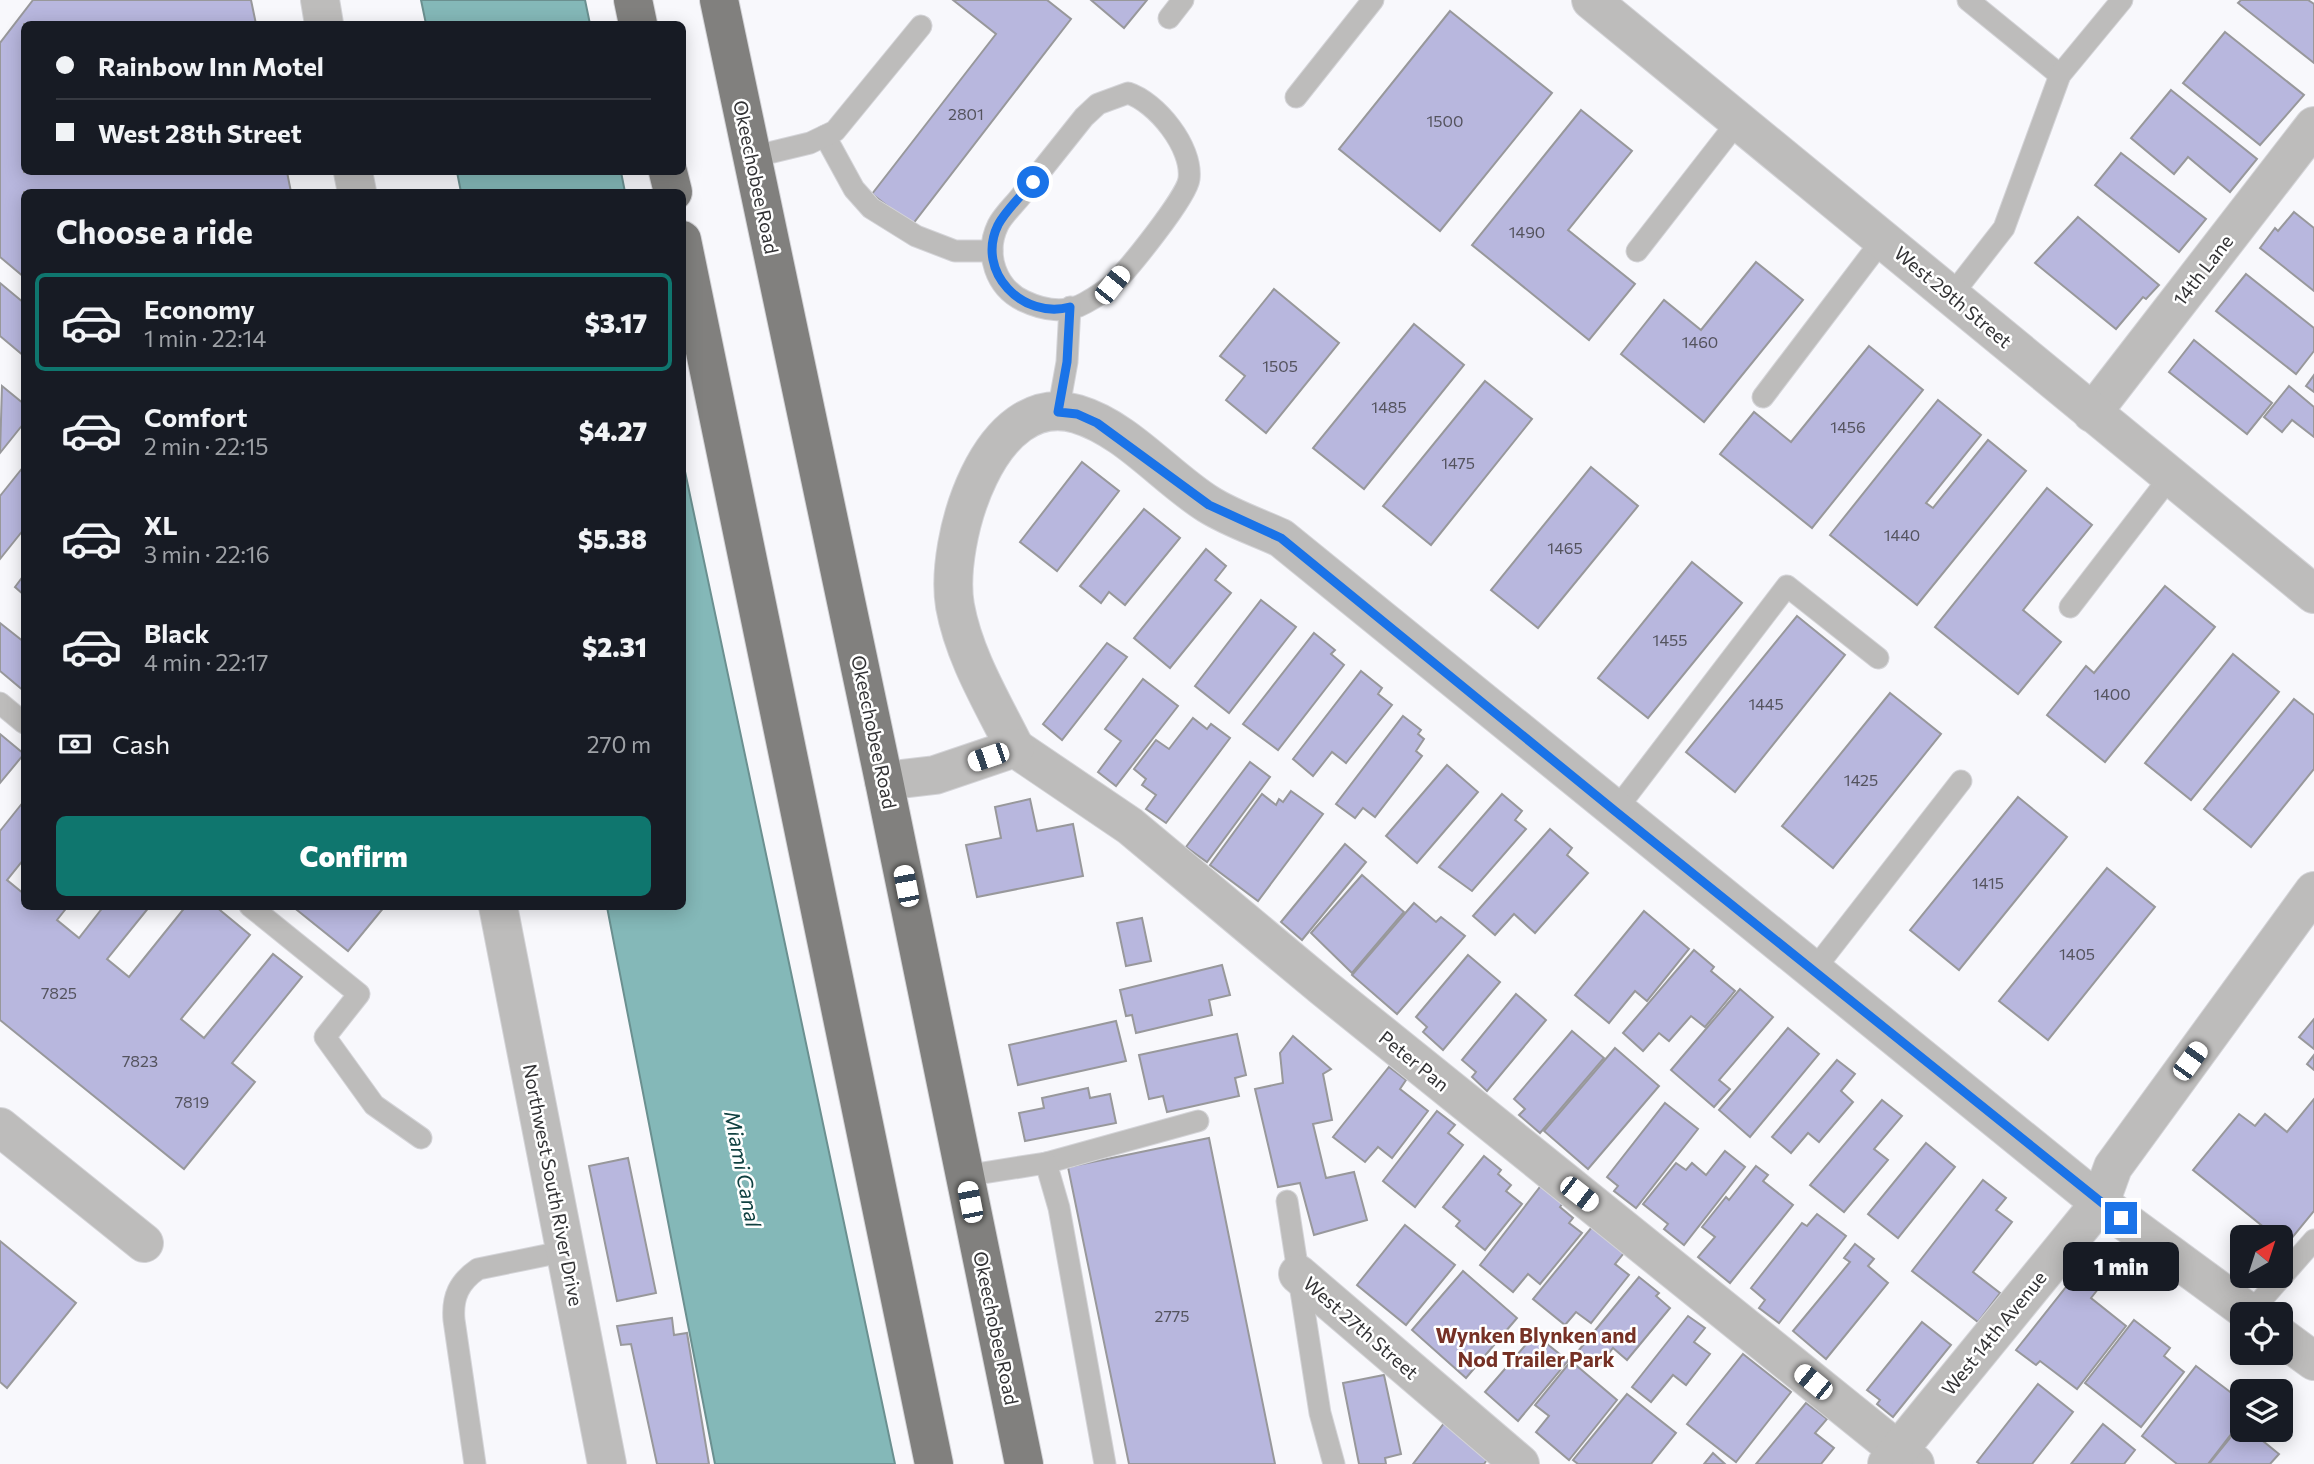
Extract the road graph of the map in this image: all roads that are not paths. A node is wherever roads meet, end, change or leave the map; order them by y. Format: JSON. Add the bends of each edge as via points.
{"nodes":[{"id":1,"x":320,"y":0,"type":"edge"},
{"id":2,"x":633,"y":0,"type":"edge"},
{"id":3,"x":719,"y":0,"type":"edge"},
{"id":4,"x":1183,"y":0,"type":"edge"},
{"id":5,"x":1373,"y":0,"type":"edge"},
{"id":6,"x":1591,"y":0,"type":"edge"},
{"id":7,"x":1968,"y":0,"type":"edge"},
{"id":8,"x":2122,"y":0,"type":"edge"},
{"id":9,"x":1169,"y":18,"type":"dead end"},
{"id":10,"x":324,"y":21,"type":"edge"},
{"id":11,"x":637,"y":21,"type":"edge"},
{"id":12,"x":921,"y":26,"type":"dead end"},
{"id":13,"x":2060,"y":75,"type":"junction"},
{"id":14,"x":1296,"y":97,"type":"dead end"},
{"id":15,"x":1739,"y":120,"type":"junction"},
{"id":16,"x":2314,"y":126,"type":"edge"},
{"id":17,"x":825,"y":136,"type":"junction"},
{"id":18,"x":752,"y":157,"type":"junction"},
{"id":19,"x":1883,"y":239,"type":"junction"},
{"id":20,"x":992,"y":251,"type":"junction"},
{"id":21,"x":1637,"y":251,"type":"dead end"},
{"id":22,"x":686,"y":259,"type":"edge"},
{"id":23,"x":1951,"y":296,"type":"junction"},
{"id":24,"x":1070,"y":307,"type":"junction"},
{"id":25,"x":1763,"y":397,"type":"dead end"},
{"id":26,"x":1058,"y":412,"type":"junction"},
{"id":27,"x":2092,"y":413,"type":"junction"},
{"id":28,"x":2170,"y":477,"type":"junction"},
{"id":29,"x":2312,"y":589,"type":"edge"},
{"id":30,"x":2070,"y":607,"type":"dead end"},
{"id":31,"x":1878,"y":658,"type":"dead end"},
{"id":32,"x":0,"y":704,"type":"edge"},
{"id":33,"x":21,"y":721,"type":"edge"},
{"id":34,"x":1014,"y":748,"type":"junction"},
{"id":35,"x":884,"y":781,"type":"junction"},
{"id":36,"x":1961,"y":781,"type":"dead end"},
{"id":37,"x":1615,"y":811,"type":"junction"},
{"id":38,"x":2314,"y":891,"type":"edge"},
{"id":39,"x":255,"y":910,"type":"edge"},
{"id":40,"x":499,"y":910,"type":"edge"},
{"id":41,"x":1814,"y":971,"type":"junction"},
{"id":42,"x":1198,"y":1121,"type":"dead end"},
{"id":43,"x":0,"y":1127,"type":"edge"},
{"id":44,"x":421,"y":1138,"type":"dead end"},
{"id":45,"x":1046,"y":1163,"type":"junction"},
{"id":46,"x":964,"y":1176,"type":"junction"},
{"id":47,"x":1287,"y":1201,"type":"dead end"},
{"id":48,"x":2100,"y":1203,"type":"junction"},
{"id":49,"x":2314,"y":1240,"type":"edge"},
{"id":50,"x":144,"y":1243,"type":"dead end"},
{"id":51,"x":566,"y":1251,"type":"junction"},
{"id":52,"x":1298,"y":1274,"type":"junction"},
{"id":53,"x":2234,"y":1302,"type":"edge"},
{"id":54,"x":2260,"y":1302,"type":"edge"},
{"id":55,"x":2293,"y":1346,"type":"edge"},
{"id":56,"x":2314,"y":1361,"type":"edge"},
{"id":57,"x":1900,"y":1460,"type":"edge"},
{"id":58,"x":475,"y":1464,"type":"edge"},
{"id":59,"x":607,"y":1464,"type":"edge"},
{"id":60,"x":934,"y":1464,"type":"edge"},
{"id":61,"x":1024,"y":1464,"type":"edge"},
{"id":62,"x":1105,"y":1464,"type":"edge"},
{"id":63,"x":1334,"y":1464,"type":"edge"},
{"id":64,"x":1520,"y":1464,"type":"edge"}],
"edges":[{"from":1,"to":10,"type":"street"},
{"from":2,"to":11,"type":"highway"},
{"from":3,"to":18,"type":"highway","name":"Okeechobee Road"},
{"from":4,"to":9,"type":"lane"},
{"from":5,"to":14,"type":"lane"},
{"from":6,"to":15,"type":"street","name":"West 29th Street"},
{"from":7,"to":13,"type":"lane"},
{"from":8,"to":13,"type":"lane"},
{"from":12,"to":17,"type":"lane","via":[[835,131]]},
{"from":13,"to":23,"type":"lane","via":[[2004,229]]},
{"from":15,"to":19,"type":"street","name":"West 29th Street"},
{"from":15,"to":21,"type":"lane"},
{"from":16,"to":27,"type":"street","name":"14th Lane"},
{"from":17,"to":18,"type":"lane"},
{"from":17,"to":20,"type":"lane","via":[[854,189],[871,208],[916,236],[955,251]]},
{"from":18,"to":35,"type":"highway","name":"Okeechobee Road"},
{"from":19,"to":23,"type":"street","name":"West 29th Street"},
{"from":19,"to":25,"type":"lane"},
{"from":20,"to":24,"type":"lane","via":[[997,277],[1011,295],[1057,311]]},
{"from":20,"to":24,"type":"lane","via":[[999,225],[1084,117],[1114,96],[1128,93],[1141,97],[1157,109],[1175,135],[1186,158],[1189,179],[1181,199],[1112,285],[1082,305]]},
{"from":22,"to":60,"type":"highway"},
{"from":23,"to":27,"type":"street","name":"West 29th Street"},
{"from":24,"to":26,"type":"lane"},
{"from":26,"to":34,"type":"street","via":[[1037,414],[1019,424],[984,464],[970,498],[954,570],[955,604],[965,644]]},
{"from":26,"to":37,"type":"street","via":[[1077,414],[1119,436],[1209,505],[1281,538]]},
{"from":27,"to":28,"type":"street","name":"West 29th Street"},
{"from":28,"to":29,"type":"street","name":"West 29th Street"},
{"from":28,"to":30,"type":"lane"},
{"from":31,"to":37,"type":"lane","via":[[1787,586]]},
{"from":32,"to":33,"type":"lane"},
{"from":34,"to":35,"type":"street","via":[[935,775]]},
{"from":34,"to":57,"type":"street","name":"Peter Pan","via":[[1130,826]]},
{"from":35,"to":46,"type":"highway","name":"Okeechobee Road"},
{"from":36,"to":41,"type":"lane"},
{"from":37,"to":41,"type":"street"},
{"from":38,"to":48,"type":"street","name":"West 14th Avenue","via":[[2113,1167]]},
{"from":39,"to":44,"type":"lane","via":[[359,995],[325,1037],[374,1105]]},
{"from":40,"to":51,"type":"street","name":"Northwest South River Drive"},
{"from":41,"to":48,"type":"street"},
{"from":42,"to":45,"type":"lane"},
{"from":43,"to":50,"type":"street"},
{"from":45,"to":46,"type":"lane"},
{"from":45,"to":62,"type":"lane","via":[[1059,1208]]},
{"from":46,"to":61,"type":"highway","name":"Okeechobee Road"},
{"from":47,"to":52,"type":"lane"},
{"from":48,"to":53,"type":"street"},
{"from":48,"to":57,"type":"street","name":"West 14th Avenue"},
{"from":49,"to":54,"type":"lane"},
{"from":51,"to":58,"type":"lane","via":[[478,1269],[467,1276],[454,1297]]},
{"from":51,"to":59,"type":"street","name":"Northwest South River Drive"},
{"from":52,"to":63,"type":"lane","via":[[1320,1413]]},
{"from":52,"to":64,"type":"street","name":"West 27th Street"},
{"from":55,"to":56,"type":"street"}]}
